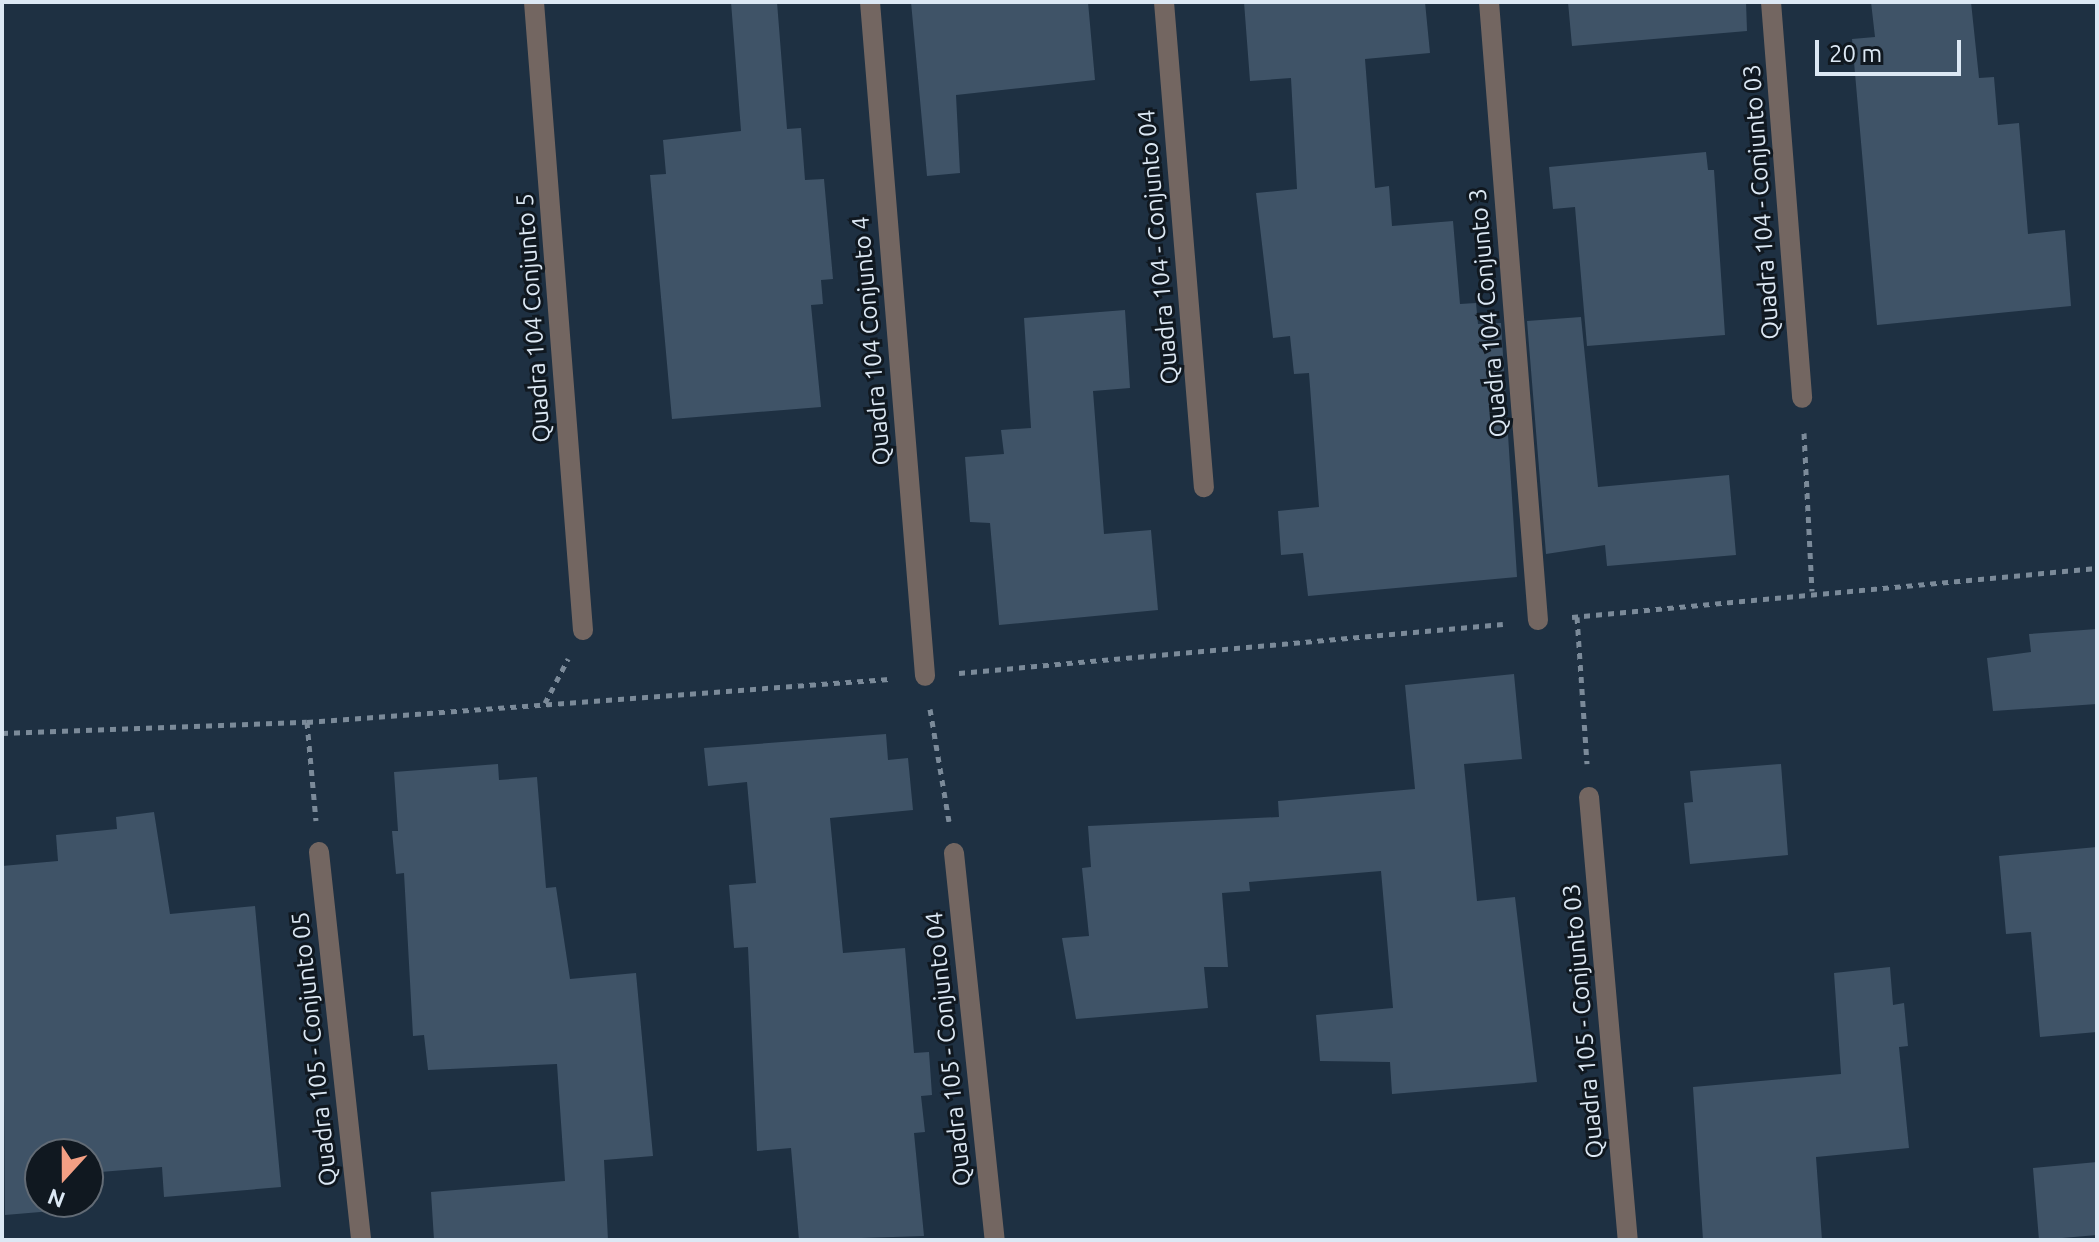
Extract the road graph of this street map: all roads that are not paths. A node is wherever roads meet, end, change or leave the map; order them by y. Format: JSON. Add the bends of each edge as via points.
{"nodes":[{"id":1,"x":534,"y":2,"type":"edge"},
{"id":2,"x":870,"y":2,"type":"edge"},
{"id":3,"x":1164,"y":2,"type":"edge"},
{"id":4,"x":1489,"y":2,"type":"edge"},
{"id":5,"x":1771,"y":2,"type":"edge"},
{"id":6,"x":1802,"y":398,"type":"road end"},
{"id":7,"x":1204,"y":487,"type":"dead end"},
{"id":8,"x":1538,"y":620,"type":"dead end"},
{"id":9,"x":583,"y":630,"type":"road end"},
{"id":10,"x":925,"y":676,"type":"road end"},
{"id":11,"x":1589,"y":797,"type":"road end"},
{"id":12,"x":319,"y":852,"type":"road end"},
{"id":13,"x":954,"y":853,"type":"road end"},
{"id":14,"x":361,"y":1240,"type":"edge"},
{"id":15,"x":995,"y":1240,"type":"edge"},
{"id":16,"x":1628,"y":1240,"type":"edge"}],
"edges":[{"from":1,"to":9,"type":"street","name":"Quadra 104 Conjunto 5"},
{"from":2,"to":10,"type":"street","name":"Quadra 104 Conjunto 4"},
{"from":3,"to":7,"type":"street","name":"Quadra 104 - Conjunto 04"},
{"from":4,"to":8,"type":"street","name":"Quadra 104 Conjunto 3"},
{"from":5,"to":6,"type":"street","name":"Quadra 104 - Conjunto 03"},
{"from":11,"to":16,"type":"street","name":"Quadra 105 - Conjunto 03"},
{"from":12,"to":14,"type":"street","name":"Quadra 105 - Conjunto 05"},
{"from":13,"to":15,"type":"street","name":"Quadra 105 - Conjunto 04"}]}
